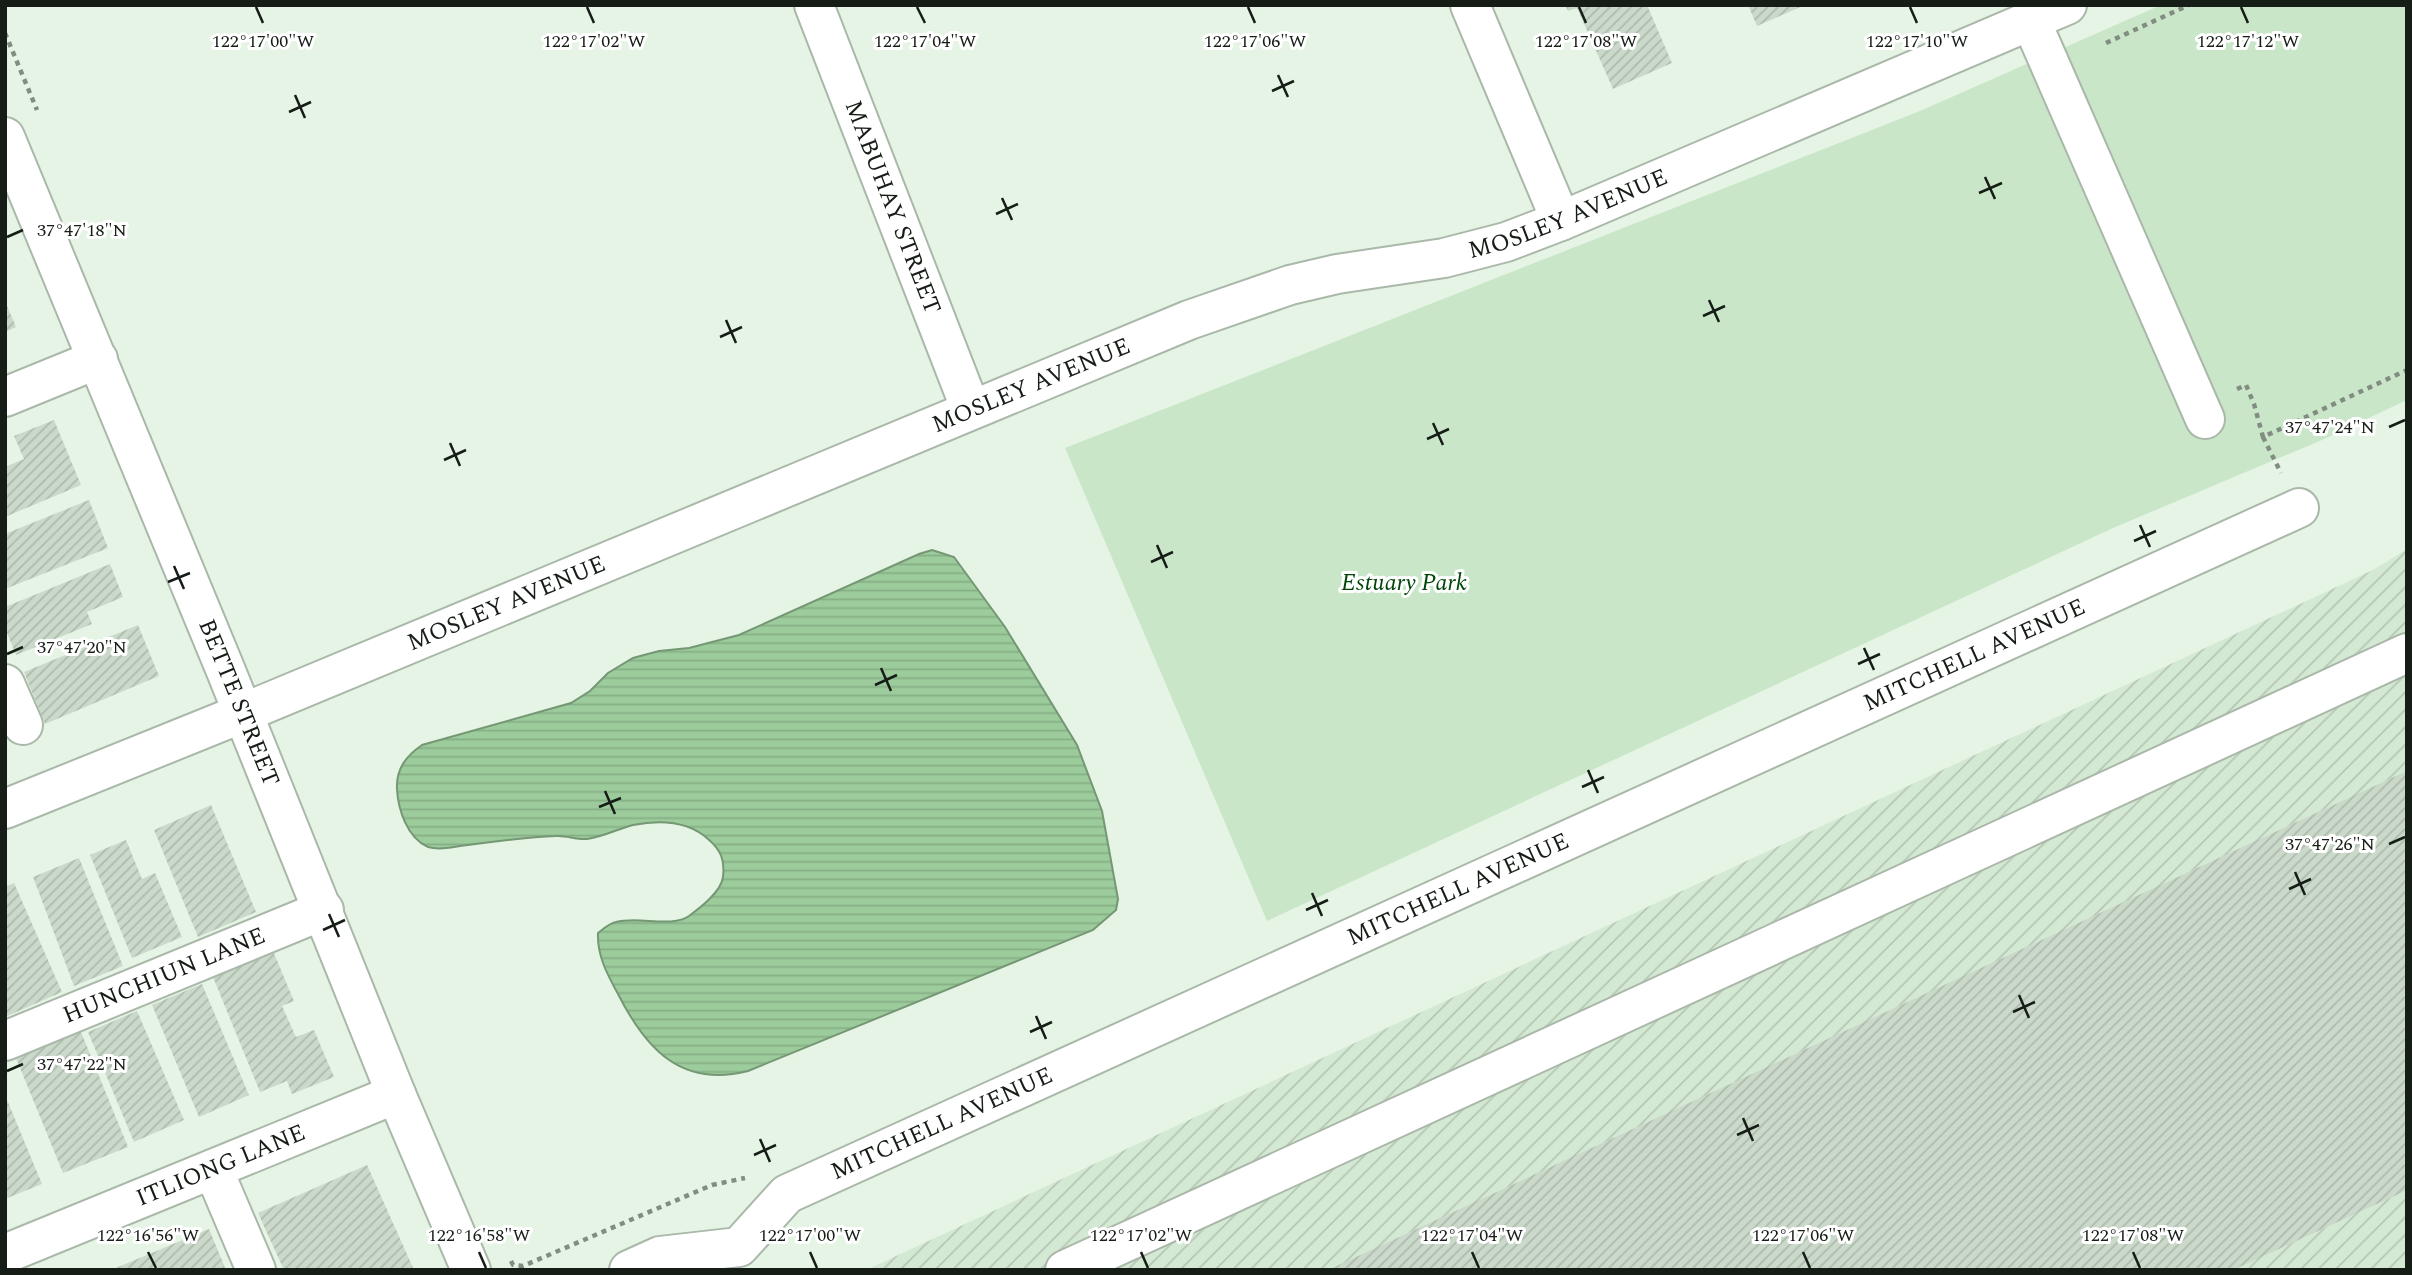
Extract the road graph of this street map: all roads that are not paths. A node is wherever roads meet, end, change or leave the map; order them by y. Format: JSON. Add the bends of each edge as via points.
{"nodes":[{"id":1,"x":814,"y":5,"type":"edge"},
{"id":2,"x":1469,"y":5,"type":"edge"},
{"id":3,"x":2067,"y":5,"type":"edge"},
{"id":4,"x":2031,"y":21,"type":"junction"},
{"id":5,"x":5,"y":137,"type":"edge"},
{"id":6,"x":1561,"y":221,"type":"junction"},
{"id":7,"x":98,"y":359,"type":"junction"},
{"id":8,"x":5,"y":397,"type":"edge"},
{"id":9,"x":971,"y":410,"type":"junction"},
{"id":10,"x":2205,"y":419,"type":"dead end"},
{"id":11,"x":2299,"y":508,"type":"dead end"},
{"id":12,"x":2407,"y":653,"type":"edge"},
{"id":13,"x":5,"y":684,"type":"edge"},
{"id":14,"x":243,"y":713,"type":"junction"},
{"id":15,"x":23,"y":725,"type":"dead end"},
{"id":16,"x":5,"y":809,"type":"edge"},
{"id":17,"x":324,"y":910,"type":"junction"},
{"id":18,"x":5,"y":1041,"type":"edge"},
{"id":19,"x":396,"y":1094,"type":"junction"},
{"id":20,"x":213,"y":1169,"type":"junction"},
{"id":21,"x":5,"y":1254,"type":"edge"},
{"id":22,"x":745,"y":1258,"type":"edge"},
{"id":23,"x":256,"y":1270,"type":"edge"},
{"id":24,"x":471,"y":1270,"type":"edge"},
{"id":25,"x":629,"y":1270,"type":"edge"},
{"id":26,"x":1065,"y":1270,"type":"edge"}],
"edges":[{"from":1,"to":9,"type":"street","name":"MABUHAY STREET"},
{"from":2,"to":6,"type":"street"},
{"from":3,"to":4,"type":"street","name":"MOSLEY AVENUE"},
{"from":4,"to":6,"type":"street","name":"MOSLEY AVENUE"},
{"from":4,"to":10,"type":"street"},
{"from":5,"to":7,"type":"street","name":"BETTE STREET"},
{"from":6,"to":9,"type":"street","name":"MOSLEY AVENUE","via":[[1444,258],[1290,285],[1237,302]]},
{"from":7,"to":8,"type":"street"},
{"from":7,"to":14,"type":"street","name":"BETTE STREET"},
{"from":9,"to":14,"type":"street","name":"MOSLEY AVENUE"},
{"from":11,"to":22,"type":"street","name":"MITCHELL AVENUE","via":[[787,1194]]},
{"from":12,"to":26,"type":"street"},
{"from":13,"to":15,"type":"street"},
{"from":14,"to":16,"type":"street","name":"MOSLEY AVENUE"},
{"from":14,"to":17,"type":"street","name":"BETTE STREET"},
{"from":17,"to":18,"type":"street","name":"HUNCHIUN LANE"},
{"from":17,"to":19,"type":"street","name":"BETTE STREET"},
{"from":19,"to":20,"type":"street","name":"ITLIONG LANE"},
{"from":19,"to":24,"type":"street","name":"BETTE STREET"},
{"from":20,"to":21,"type":"street","name":"ITLIONG LANE"},
{"from":20,"to":23,"type":"street"},
{"from":22,"to":25,"type":"street","name":"MITCHELL AVENUE","via":[[660,1256]]}]}
